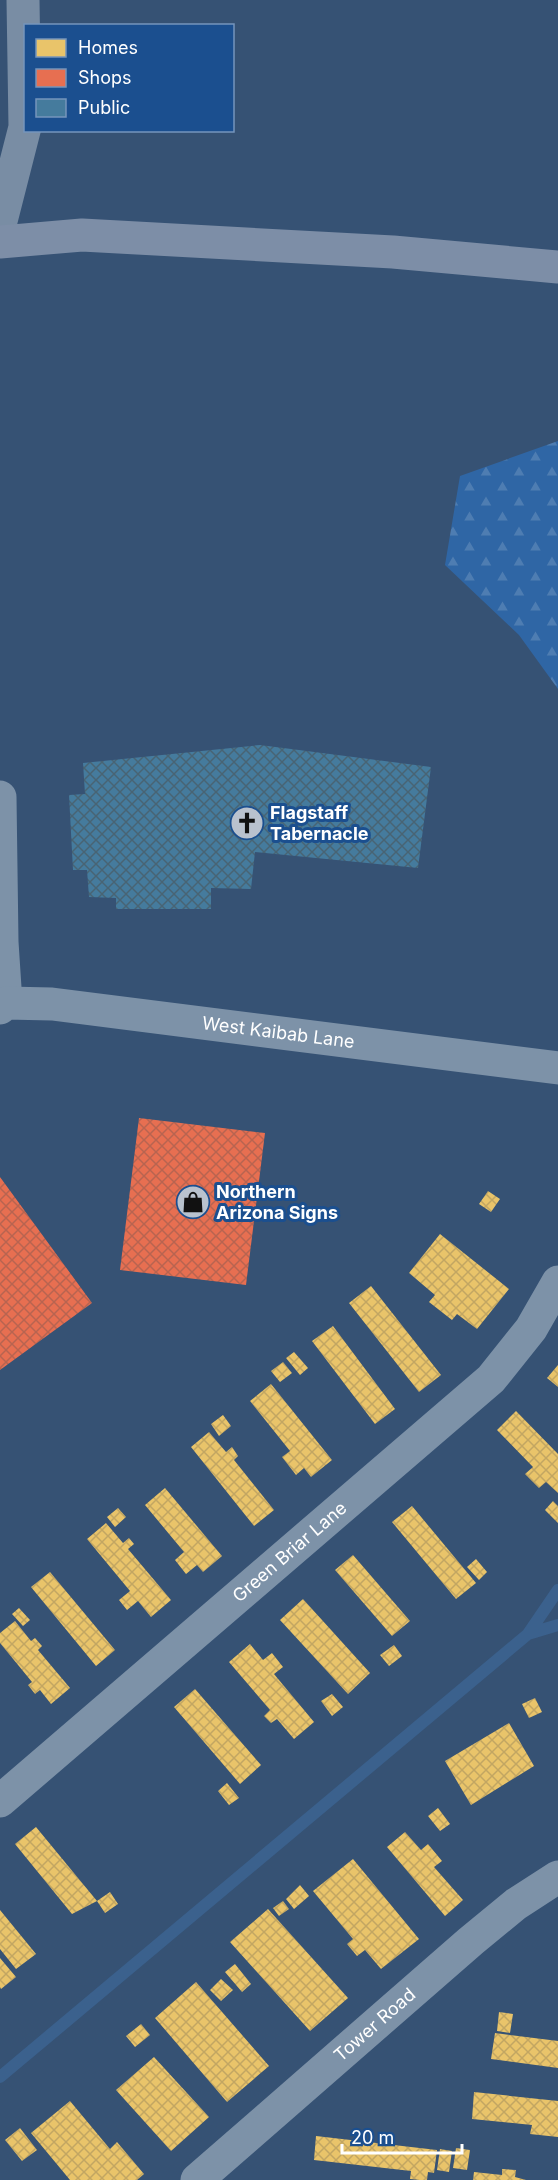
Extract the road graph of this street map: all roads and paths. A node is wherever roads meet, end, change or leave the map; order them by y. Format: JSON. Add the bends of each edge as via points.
{"nodes":[{"id":1,"x":23,"y":0,"type":"edge"},
{"id":2,"x":24,"y":64,"type":"edge"},
{"id":3,"x":24,"y":131,"type":"edge"},
{"id":4,"x":0,"y":225,"type":"edge"},
{"id":5,"x":0,"y":242,"type":"edge"},
{"id":6,"x":558,"y":267,"type":"edge"},
{"id":7,"x":0,"y":798,"type":"edge"},
{"id":8,"x":3,"y":1005,"type":"edge"},
{"id":9,"x":558,"y":1068,"type":"edge"},
{"id":10,"x":558,"y":1282,"type":"edge"},
{"id":11,"x":0,"y":1801,"type":"edge"},
{"id":12,"x":558,"y":1877,"type":"edge"},
{"id":13,"x":216,"y":2174,"type":"edge"}],
"edges":[{"from":1,"to":2,"type":"street"},
{"from":3,"to":4,"type":"street"},
{"from":5,"to":6,"type":"main road","via":[[82,236],[393,252]]},
{"from":7,"to":8,"type":"street"},
{"from":8,"to":9,"type":"street","name":"West Kaibab Lane","via":[[52,1004]]},
{"from":10,"to":11,"type":"street","name":"Green Briar Lane","via":[[531,1329],[491,1379]]},
{"from":12,"to":13,"type":"street","name":"Tower Road","via":[[516,1904],[471,1941]]}]}
